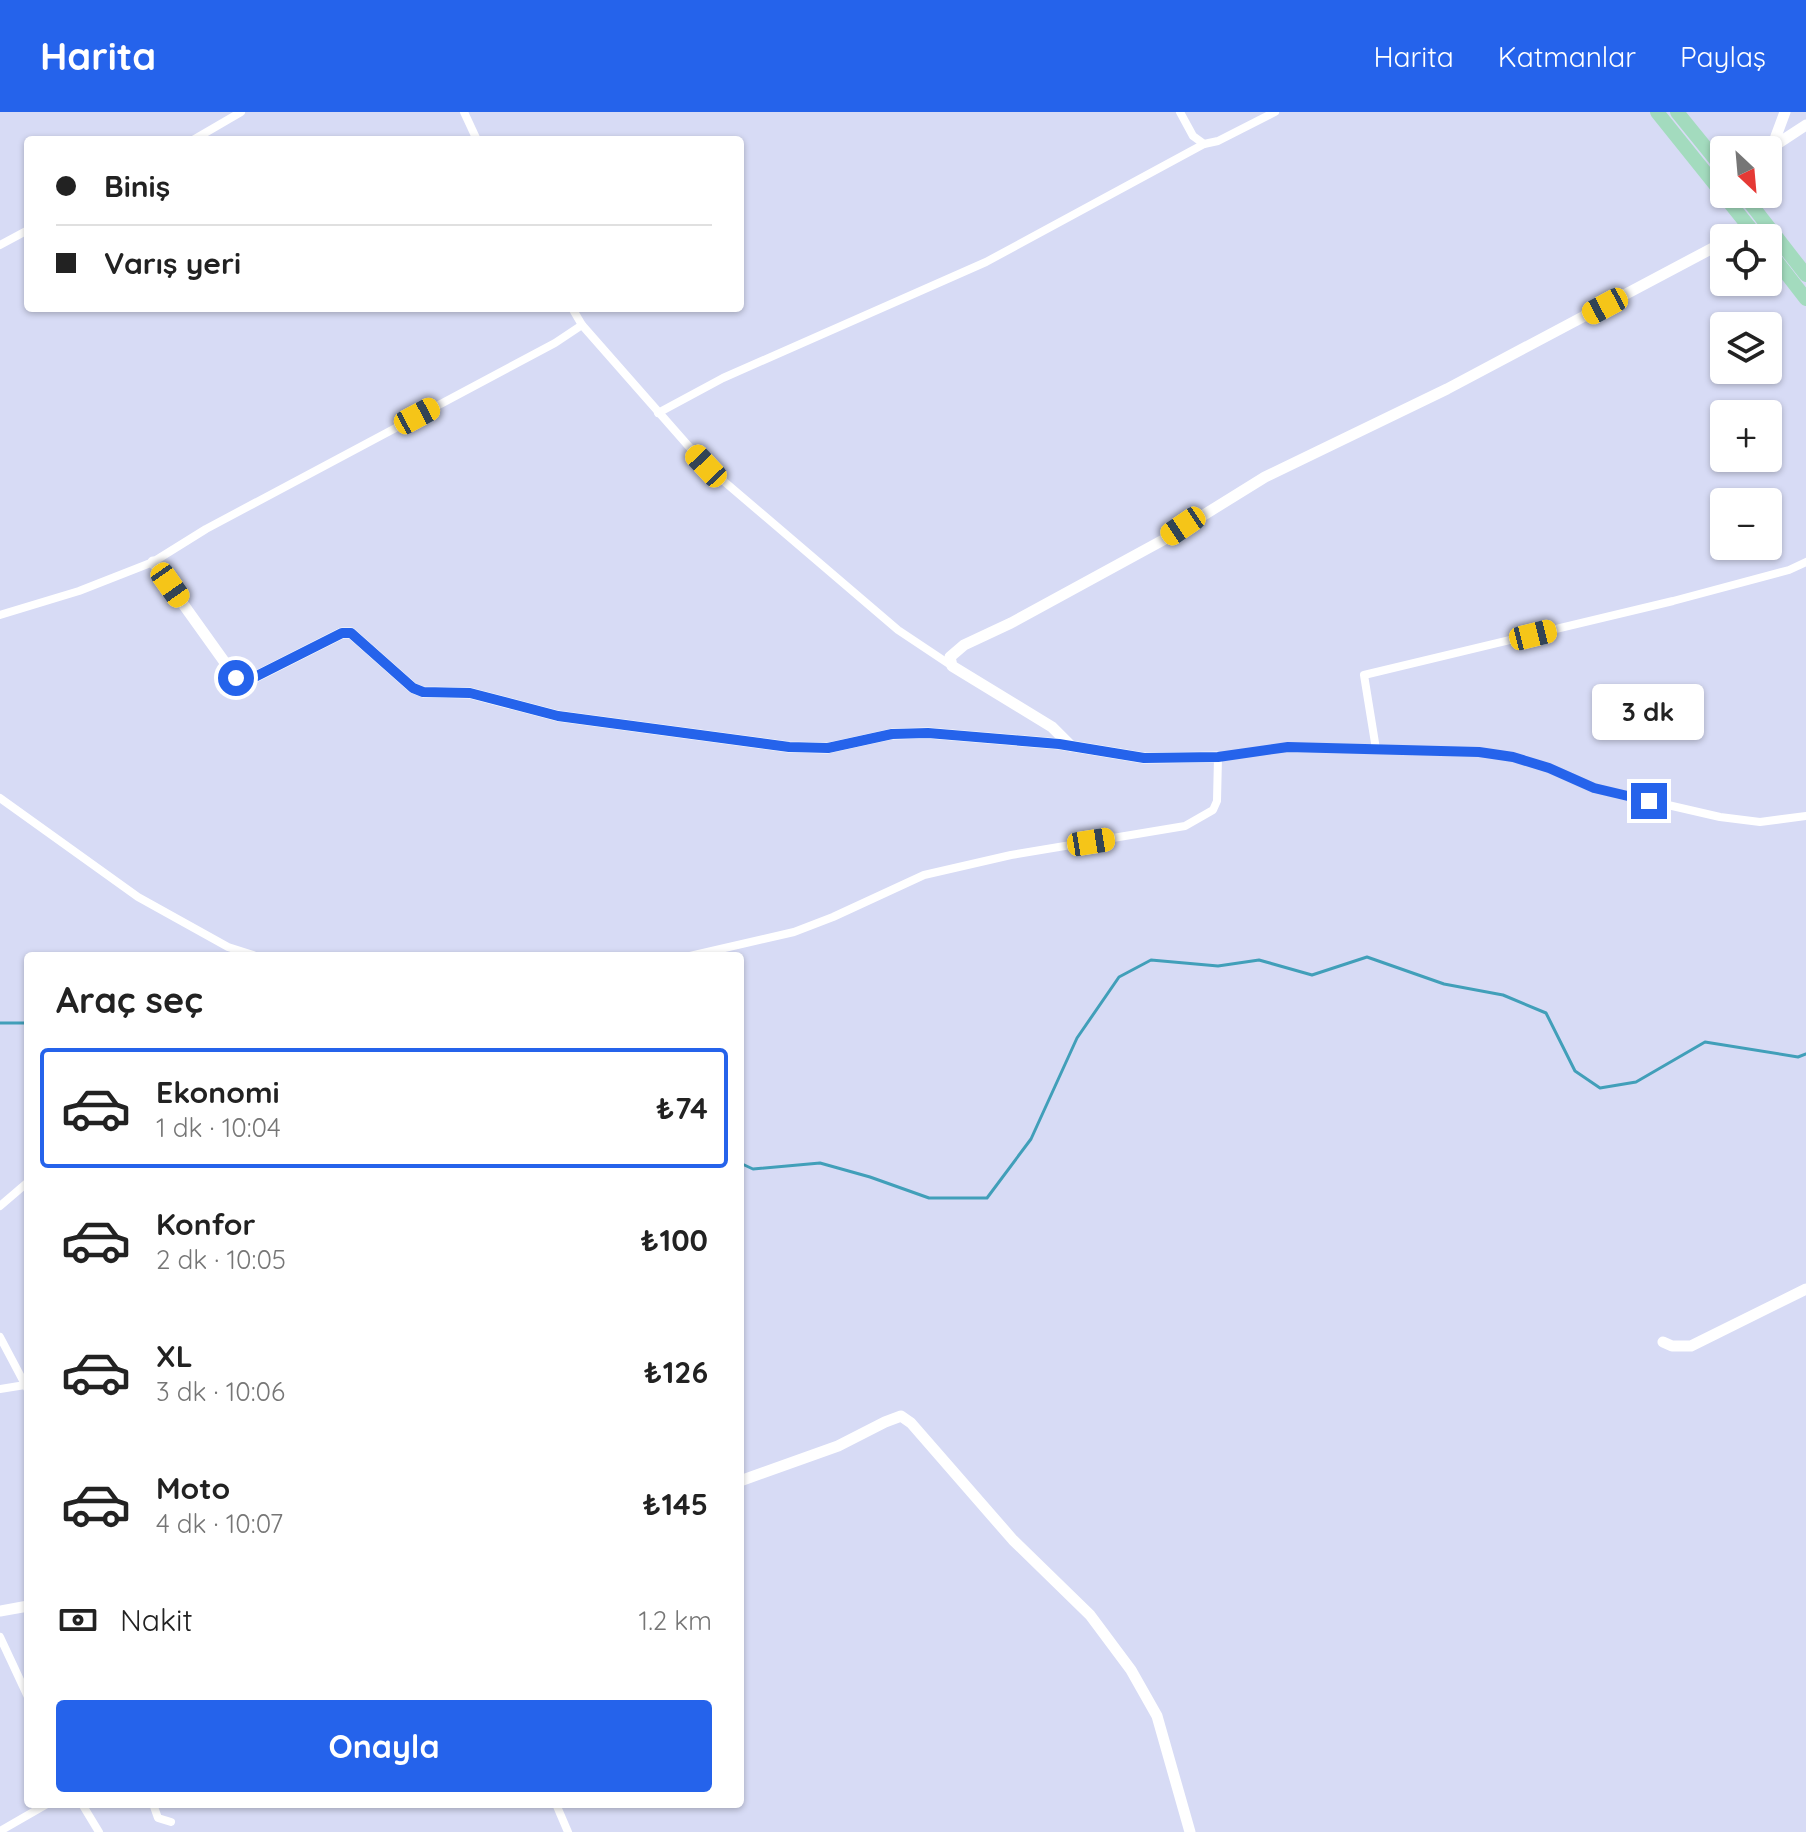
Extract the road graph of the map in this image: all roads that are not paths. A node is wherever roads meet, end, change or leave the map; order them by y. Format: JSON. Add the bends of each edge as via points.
{"nodes":[{"id":1,"x":241,"y":112,"type":"edge"},
{"id":2,"x":464,"y":112,"type":"edge"},
{"id":3,"x":1180,"y":112,"type":"edge"},
{"id":4,"x":1275,"y":112,"type":"edge"},
{"id":5,"x":1657,"y":112,"type":"edge"},
{"id":6,"x":1677,"y":112,"type":"edge"},
{"id":7,"x":1785,"y":112,"type":"edge"},
{"id":8,"x":1806,"y":125,"type":"edge"},
{"id":9,"x":200,"y":136,"type":"edge"},
{"id":10,"x":475,"y":136,"type":"edge"},
{"id":11,"x":1775,"y":136,"type":"edge"},
{"id":12,"x":1782,"y":140,"type":"edge"},
{"id":13,"x":1204,"y":144,"type":"junction"},
{"id":14,"x":1710,"y":153,"type":"edge"},
{"id":15,"x":1754,"y":208,"type":"edge"},
{"id":16,"x":1748,"y":224,"type":"edge"},
{"id":17,"x":24,"y":232,"type":"edge"},
{"id":18,"x":0,"y":245,"type":"edge"},
{"id":19,"x":1710,"y":249,"type":"edge"},
{"id":20,"x":1782,"y":268,"type":"edge"},
{"id":21,"x":1806,"y":275,"type":"edge"},
{"id":22,"x":1806,"y":299,"type":"edge"},
{"id":23,"x":574,"y":312,"type":"edge"},
{"id":24,"x":582,"y":325,"type":"junction"},
{"id":25,"x":658,"y":413,"type":"junction"},
{"id":26,"x":153,"y":562,"type":"junction"},
{"id":27,"x":1806,"y":562,"type":"edge"},
{"id":28,"x":0,"y":615,"type":"edge"},
{"id":29,"x":952,"y":666,"type":"junction"},
{"id":30,"x":1071,"y":746,"type":"junction"},
{"id":31,"x":1376,"y":749,"type":"junction"},
{"id":32,"x":1218,"y":757,"type":"junction"},
{"id":33,"x":0,"y":798,"type":"edge"},
{"id":34,"x":1806,"y":816,"type":"edge"},
{"id":35,"x":244,"y":952,"type":"edge"},
{"id":36,"x":707,"y":952,"type":"edge"},
{"id":37,"x":24,"y":1185,"type":"edge"},
{"id":38,"x":0,"y":1206,"type":"edge"},
{"id":39,"x":1806,"y":1289,"type":"edge"},
{"id":40,"x":0,"y":1337,"type":"edge"},
{"id":41,"x":1663,"y":1342,"type":"dead end"},
{"id":42,"x":24,"y":1384,"type":"edge"},
{"id":43,"x":24,"y":1388,"type":"edge"},
{"id":44,"x":0,"y":1389,"type":"edge"},
{"id":45,"x":744,"y":1480,"type":"edge"},
{"id":46,"x":24,"y":1607,"type":"edge"},
{"id":47,"x":0,"y":1611,"type":"edge"},
{"id":48,"x":0,"y":1637,"type":"edge"},
{"id":49,"x":24,"y":1688,"type":"edge"},
{"id":50,"x":40,"y":1808,"type":"edge"},
{"id":51,"x":84,"y":1808,"type":"edge"},
{"id":52,"x":154,"y":1808,"type":"edge"},
{"id":53,"x":558,"y":1808,"type":"edge"},
{"id":54,"x":171,"y":1822,"type":"dead end"},
{"id":55,"x":0,"y":1831,"type":"edge"},
{"id":56,"x":99,"y":1832,"type":"edge"},
{"id":57,"x":568,"y":1832,"type":"edge"},
{"id":58,"x":1190,"y":1832,"type":"edge"}],
"edges":[{"from":1,"to":9,"type":"street"},
{"from":2,"to":10,"type":"street"},
{"from":3,"to":13,"type":"street"},
{"from":4,"to":13,"type":"street"},
{"from":5,"to":16,"type":"main road"},
{"from":6,"to":14,"type":"main road"},
{"from":7,"to":11,"type":"street"},
{"from":8,"to":12,"type":"street"},
{"from":13,"to":25,"type":"street","via":[[986,262],[723,378]]},
{"from":15,"to":21,"type":"main road"},
{"from":17,"to":18,"type":"street"},
{"from":19,"to":29,"type":"street","via":[[1447,389],[1265,477],[1165,539],[964,645],[950,657]]},
{"from":20,"to":22,"type":"main road"},
{"from":23,"to":24,"type":"street"},
{"from":24,"to":25,"type":"street"},
{"from":24,"to":26,"type":"street"},
{"from":25,"to":29,"type":"street","via":[[706,466],[898,630]]},
{"from":26,"to":28,"type":"street"},
{"from":26,"to":30,"type":"street","via":[[236,678],[247,681],[351,633],[413,688],[470,693],[558,716],[789,747],[828,748],[892,734],[928,733]]},
{"from":27,"to":31,"type":"street","via":[[1673,601],[1364,675]]},
{"from":29,"to":30,"type":"street","via":[[1052,727]]},
{"from":30,"to":32,"type":"street","via":[[1144,758]]},
{"from":31,"to":32,"type":"street","via":[[1288,747]]},
{"from":31,"to":34,"type":"street","via":[[1513,757],[1594,788],[1720,817],[1760,822]]},
{"from":32,"to":36,"type":"street","via":[[1213,810],[1185,826],[924,875],[794,932]]},
{"from":33,"to":35,"type":"street","via":[[138,897]]},
{"from":37,"to":38,"type":"street"},
{"from":39,"to":41,"type":"street","via":[[1691,1346]]},
{"from":40,"to":42,"type":"street"},
{"from":43,"to":44,"type":"street"},
{"from":45,"to":58,"type":"street","via":[[838,1446],[901,1416],[911,1423],[1013,1540],[1090,1615],[1125,1661],[1157,1716]]},
{"from":46,"to":47,"type":"street"},
{"from":48,"to":49,"type":"street"},
{"from":50,"to":55,"type":"street"},
{"from":51,"to":56,"type":"street"},
{"from":52,"to":54,"type":"street","via":[[158,1818]]},
{"from":53,"to":57,"type":"street"}]}
